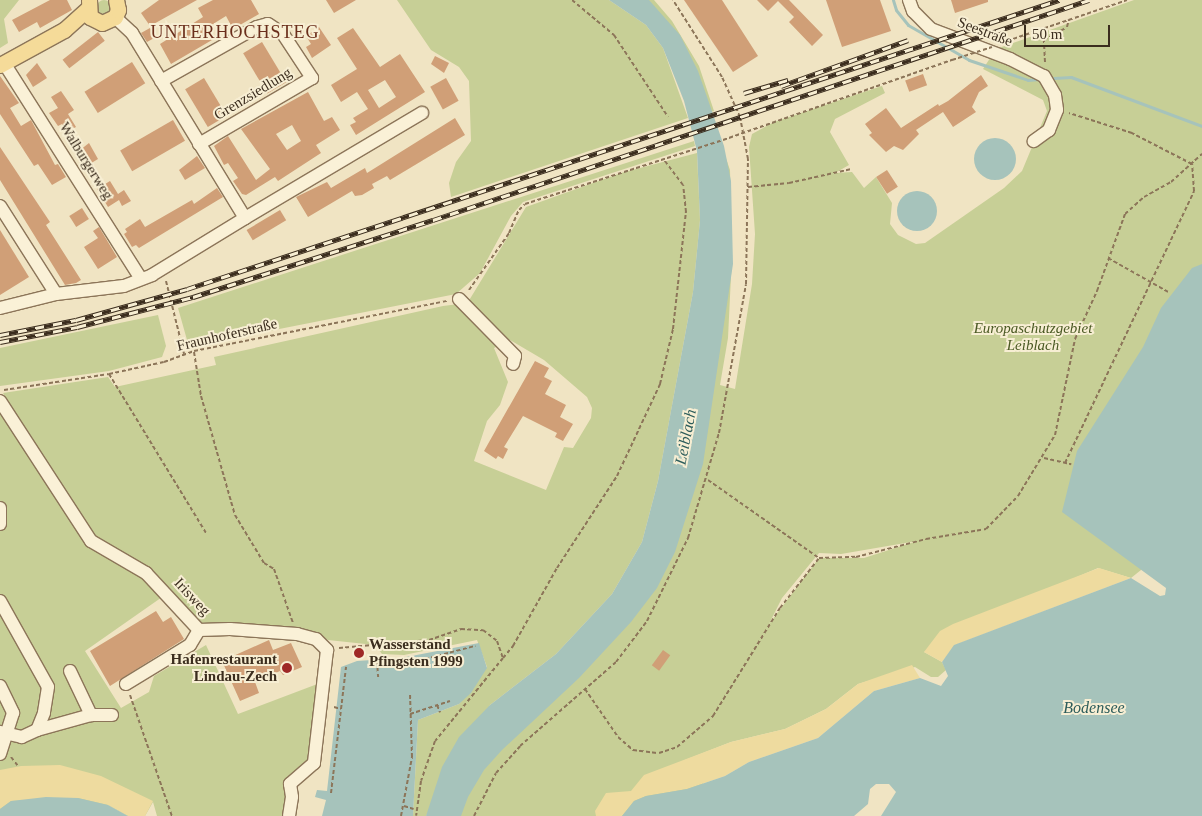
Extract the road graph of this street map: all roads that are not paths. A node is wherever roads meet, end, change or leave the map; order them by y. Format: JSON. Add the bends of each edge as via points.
{"nodes":[{"id":1,"x":909,"y":0,"type":"edge"},
{"id":2,"x":88,"y":4,"type":"edge"},
{"id":3,"x":119,"y":7,"type":"edge"},
{"id":4,"x":96,"y":22,"type":"junction"},
{"id":5,"x":64,"y":30,"type":"junction"},
{"id":6,"x":2,"y":64,"type":"edge"},
{"id":7,"x":160,"y":81,"type":"junction"},
{"id":8,"x":422,"y":113,"type":"dead end"},
{"id":9,"x":1034,"y":141,"type":"dead end"},
{"id":10,"x":200,"y":144,"type":"junction"},
{"id":11,"x":0,"y":206,"type":"edge"},
{"id":12,"x":245,"y":218,"type":"junction"},
{"id":13,"x":140,"y":277,"type":"junction"},
{"id":14,"x":56,"y":294,"type":"junction"},
{"id":15,"x":459,"y":299,"type":"road end"},
{"id":16,"x":0,"y":308,"type":"edge"},
{"id":17,"x":513,"y":364,"type":"dead end"},
{"id":18,"x":0,"y":401,"type":"edge"},
{"id":19,"x":0,"y":508,"type":"edge"},
{"id":20,"x":0,"y":524,"type":"edge"},
{"id":21,"x":0,"y":601,"type":"edge"},
{"id":22,"x":199,"y":630,"type":"junction"},
{"id":23,"x":70,"y":671,"type":"dead end"},
{"id":24,"x":126,"y":684,"type":"road end"},
{"id":25,"x":0,"y":686,"type":"edge"},
{"id":26,"x":91,"y":715,"type":"junction"},
{"id":27,"x":112,"y":715,"type":"dead end"},
{"id":28,"x":37,"y":730,"type":"junction"},
{"id":29,"x":3,"y":733,"type":"edge"},
{"id":30,"x":0,"y":754,"type":"edge"},
{"id":31,"x":289,"y":816,"type":"edge"}],
"edges":[{"from":1,"to":9,"type":"street","name":"Seestraße","via":[[913,11],[931,28],[1044,76],[1056,95],[1057,110],[1049,130]]},
{"from":2,"to":4,"type":"main road"},
{"from":2,"to":5,"type":"main road"},
{"from":3,"to":4,"type":"main road","via":[[107,23]]},
{"from":3,"to":7,"type":"street"},
{"from":4,"to":5,"type":"main road"},
{"from":5,"to":6,"type":"main road"},
{"from":6,"to":13,"type":"street","name":"Walburgerweg"},
{"from":7,"to":10,"type":"street"},
{"from":7,"to":10,"type":"street","name":"Grenzsiedlung","via":[[268,24],[278,28],[312,78]]},
{"from":8,"to":12,"type":"street"},
{"from":10,"to":12,"type":"street"},
{"from":11,"to":14,"type":"street"},
{"from":12,"to":13,"type":"street","via":[[152,275]]},
{"from":13,"to":14,"type":"street","via":[[124,286]]},
{"from":14,"to":16,"type":"street"},
{"from":15,"to":17,"type":"street","via":[[515,356]]},
{"from":18,"to":22,"type":"street","name":"Irisweg","via":[[91,541],[146,573]]},
{"from":19,"to":20,"type":"street"},
{"from":21,"to":28,"type":"street","via":[[48,687]]},
{"from":22,"to":24,"type":"street","via":[[190,645]]},
{"from":22,"to":31,"type":"street","name":"Irisweg","via":[[297,634],[316,639],[327,650],[314,763],[290,784]]},
{"from":23,"to":26,"type":"street"},
{"from":25,"to":29,"type":"street","via":[[13,712]]},
{"from":26,"to":27,"type":"street"},
{"from":26,"to":28,"type":"street"},
{"from":28,"to":29,"type":"street","via":[[22,737]]},
{"from":29,"to":30,"type":"street"}]}
